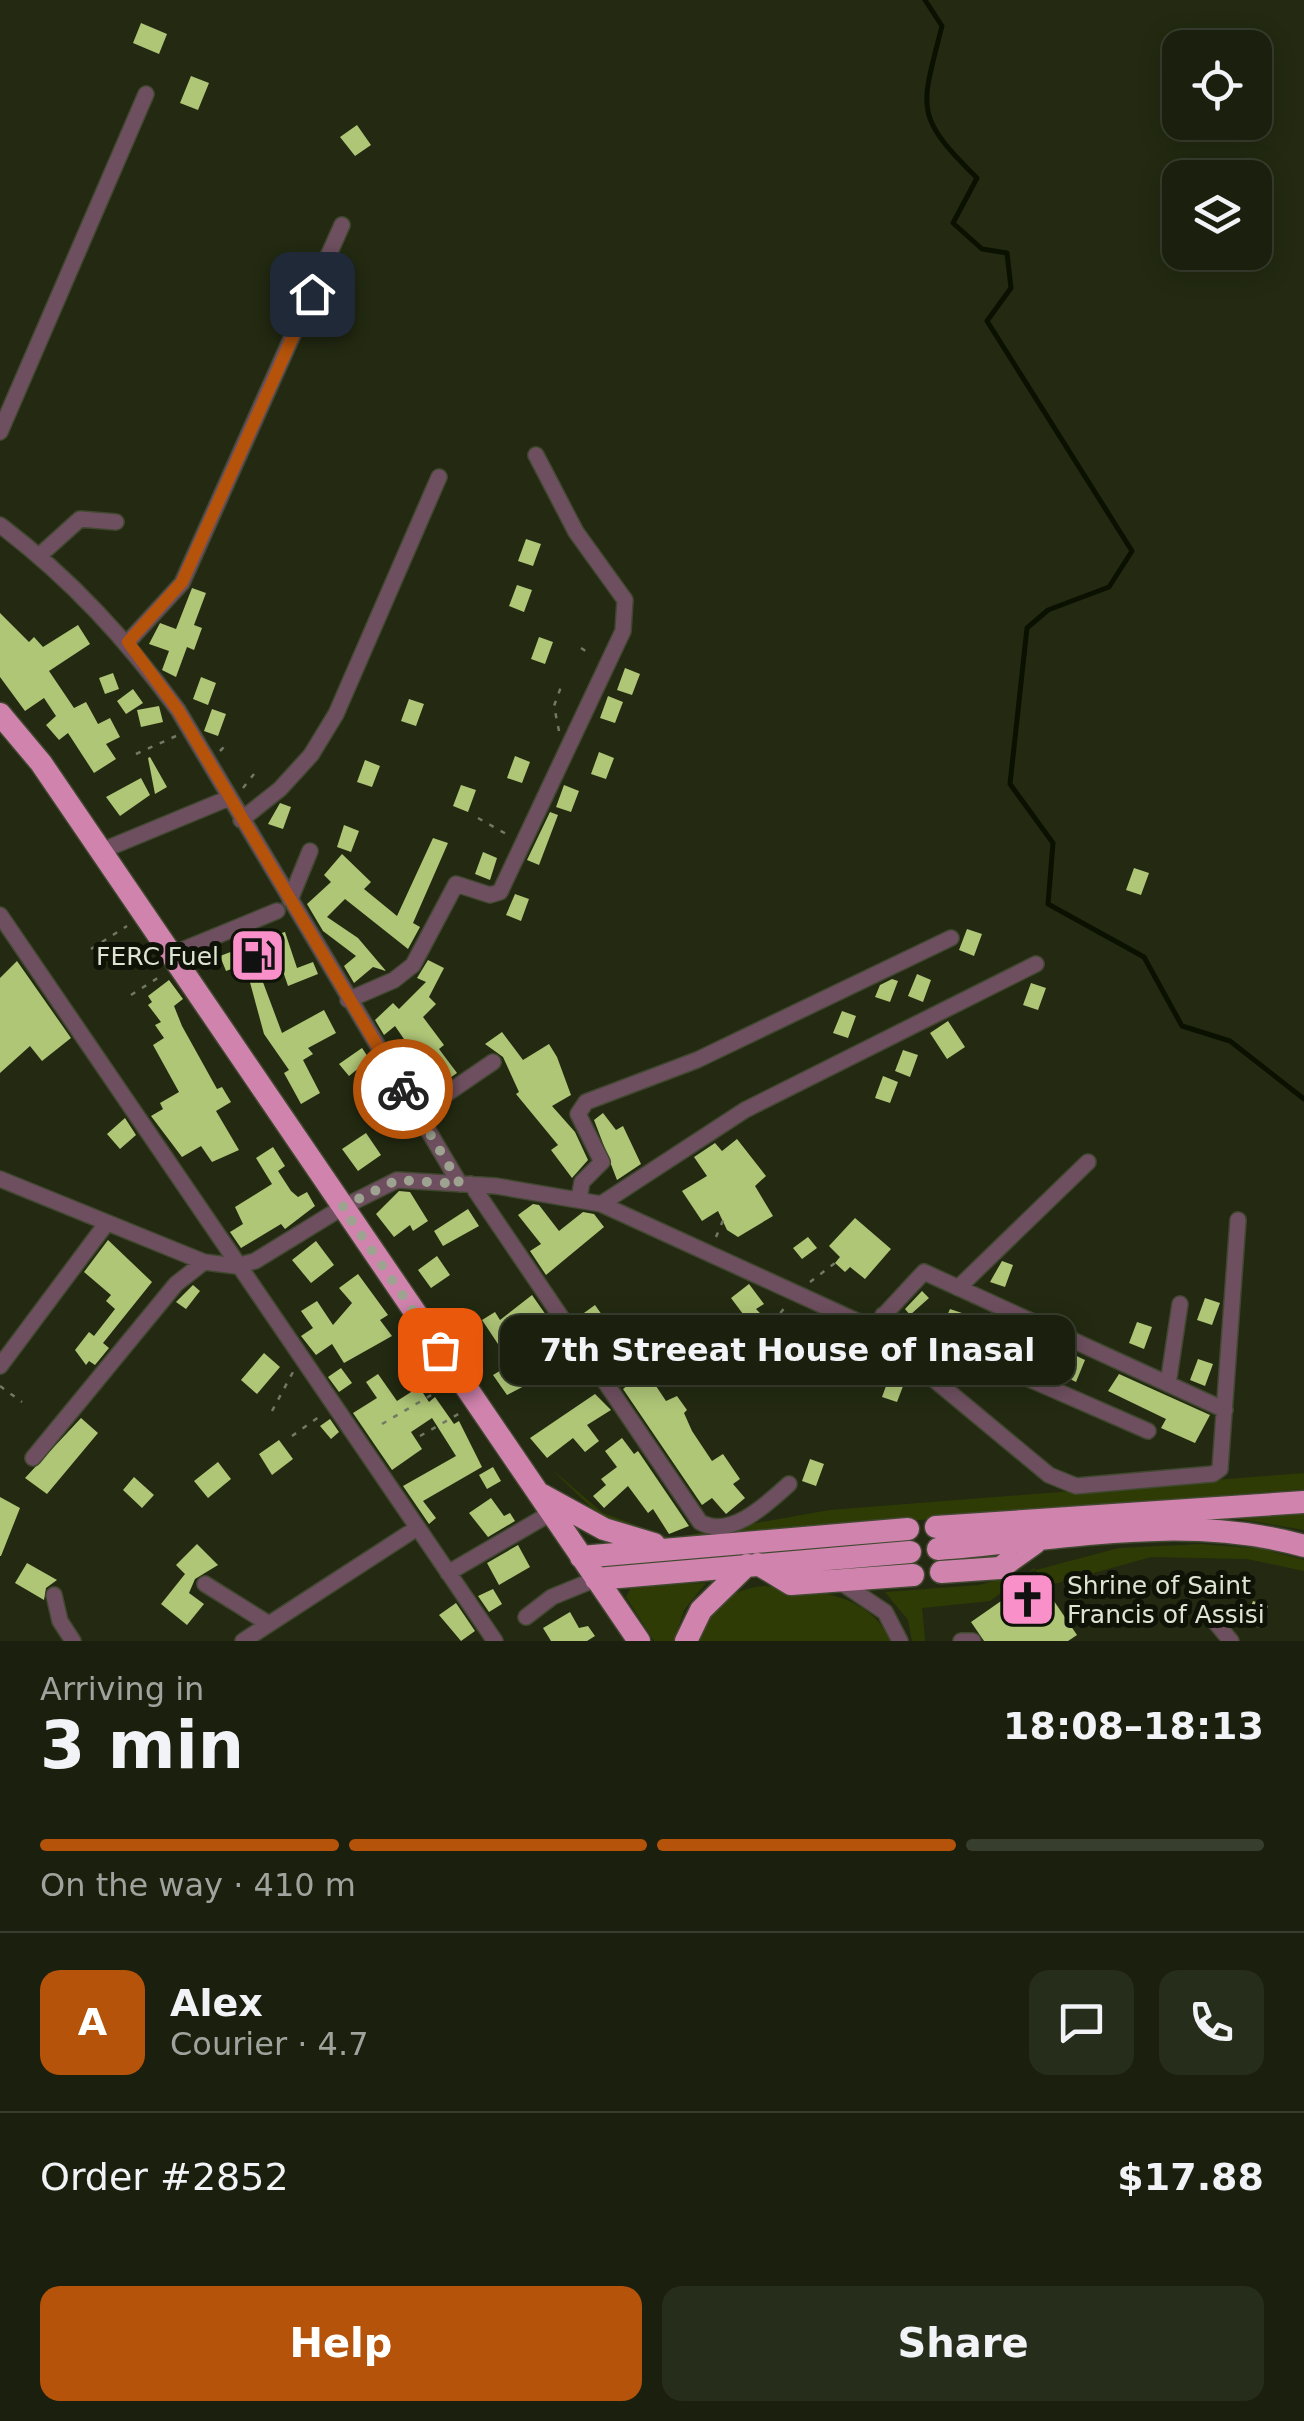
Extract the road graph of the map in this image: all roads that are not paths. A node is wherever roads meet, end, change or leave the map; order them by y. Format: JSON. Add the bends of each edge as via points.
{"nodes":[{"id":1,"x":146,"y":94,"type":"dead end"},
{"id":2,"x":342,"y":225,"type":"dead end"},
{"id":3,"x":0,"y":432,"type":"edge"},
{"id":4,"x":536,"y":455,"type":"dead end"},
{"id":5,"x":439,"y":477,"type":"dead end"},
{"id":6,"x":116,"y":522,"type":"dead end"},
{"id":7,"x":0,"y":526,"type":"edge"},
{"id":8,"x":40,"y":556,"type":"junction"},
{"id":9,"x":128,"y":642,"type":"junction"},
{"id":10,"x":0,"y":714,"type":"edge"},
{"id":11,"x":228,"y":798,"type":"junction"},
{"id":12,"x":242,"y":820,"type":"junction"},
{"id":13,"x":101,"y":851,"type":"junction"},
{"id":14,"x":310,"y":851,"type":"dead end"},
{"id":15,"x":284,"y":905,"type":"junction"},
{"id":16,"x":0,"y":915,"type":"edge"},
{"id":17,"x":951,"y":938,"type":"dead end"},
{"id":18,"x":174,"y":960,"type":"junction"},
{"id":19,"x":1036,"y":964,"type":"dead end"},
{"id":20,"x":348,"y":1000,"type":"junction"},
{"id":21,"x":492,"y":1062,"type":"dead end"},
{"id":22,"x":418,"y":1114,"type":"junction"},
{"id":23,"x":1088,"y":1162,"type":"dead end"},
{"id":24,"x":0,"y":1179,"type":"edge"},
{"id":25,"x":466,"y":1184,"type":"junction"},
{"id":26,"x":578,"y":1199,"type":"junction"},
{"id":27,"x":601,"y":1204,"type":"junction"},
{"id":28,"x":342,"y":1207,"type":"junction"},
{"id":29,"x":1238,"y":1220,"type":"dead end"},
{"id":30,"x":106,"y":1224,"type":"junction"},
{"id":31,"x":204,"y":1262,"type":"junction"},
{"id":32,"x":236,"y":1266,"type":"junction"},
{"id":33,"x":958,"y":1288,"type":"junction"},
{"id":34,"x":1180,"y":1304,"type":"dead end"},
{"id":35,"x":877,"y":1321,"type":"junction"},
{"id":36,"x":0,"y":1366,"type":"edge"},
{"id":37,"x":1168,"y":1384,"type":"junction"},
{"id":38,"x":1225,"y":1410,"type":"junction"},
{"id":39,"x":1148,"y":1431,"type":"dead end"},
{"id":40,"x":33,"y":1458,"type":"dead end"},
{"id":41,"x":789,"y":1484,"type":"dead end"},
{"id":42,"x":536,"y":1491,"type":"junction"},
{"id":43,"x":1304,"y":1502,"type":"edge"},
{"id":44,"x":551,"y":1514,"type":"junction"},
{"id":45,"x":416,"y":1528,"type":"junction"},
{"id":46,"x":1304,"y":1546,"type":"edge"},
{"id":47,"x":667,"y":1547,"type":"junction"},
{"id":48,"x":910,"y":1552,"type":"junction"},
{"id":49,"x":581,"y":1556,"type":"junction"},
{"id":50,"x":753,"y":1564,"type":"junction"},
{"id":51,"x":448,"y":1573,"type":"junction"},
{"id":52,"x":596,"y":1579,"type":"junction"},
{"id":53,"x":839,"y":1580,"type":"junction"},
{"id":54,"x":204,"y":1584,"type":"dead end"},
{"id":55,"x":54,"y":1595,"type":"dead end"},
{"id":56,"x":526,"y":1616,"type":"dead end"},
{"id":57,"x":268,"y":1624,"type":"junction"},
{"id":58,"x":1216,"y":1624,"type":"dead end"},
{"id":59,"x":69,"y":1636,"type":"edge"},
{"id":60,"x":48,"y":1641,"type":"edge"},
{"id":61,"x":242,"y":1641,"type":"edge"},
{"id":62,"x":495,"y":1641,"type":"edge"},
{"id":63,"x":639,"y":1641,"type":"edge"},
{"id":64,"x":686,"y":1641,"type":"edge"},
{"id":65,"x":900,"y":1641,"type":"edge"},
{"id":66,"x":961,"y":1641,"type":"edge"},
{"id":67,"x":972,"y":1641,"type":"edge"},
{"id":68,"x":1230,"y":1641,"type":"edge"}],
"edges":[{"from":1,"to":3,"type":"street"},
{"from":2,"to":9,"type":"street","via":[[182,582]]},
{"from":4,"to":20,"type":"street","via":[[576,532],[620,591],[628,608],[624,631],[500,892],[456,884],[413,965]]},
{"from":5,"to":12,"type":"street","via":[[336,714],[311,755]]},
{"from":6,"to":8,"type":"street","via":[[80,519]]},
{"from":7,"to":8,"type":"street"},
{"from":8,"to":9,"type":"street"},
{"from":9,"to":11,"type":"street"},
{"from":10,"to":13,"type":"highway"},
{"from":11,"to":12,"type":"street"},
{"from":11,"to":13,"type":"street"},
{"from":12,"to":15,"type":"street"},
{"from":13,"to":18,"type":"highway"},
{"from":14,"to":15,"type":"street"},
{"from":15,"to":18,"type":"street"},
{"from":15,"to":20,"type":"street"},
{"from":16,"to":32,"type":"street"},
{"from":17,"to":26,"type":"street","via":[[697,1060],[586,1102],[578,1114],[602,1162],[582,1182]]},
{"from":18,"to":28,"type":"highway"},
{"from":19,"to":27,"type":"street","via":[[745,1110]]},
{"from":20,"to":22,"type":"street"},
{"from":21,"to":22,"type":"street"},
{"from":22,"to":25,"type":"street"},
{"from":23,"to":33,"type":"street"},
{"from":24,"to":30,"type":"street"},
{"from":25,"to":26,"type":"street"},
{"from":25,"to":28,"type":"street","via":[[397,1180]]},
{"from":25,"to":41,"type":"street","via":[[700,1522],[745,1519]]},
{"from":26,"to":27,"type":"street"},
{"from":27,"to":35,"type":"street"},
{"from":28,"to":32,"type":"street","via":[[268,1255]]},
{"from":28,"to":42,"type":"highway"},
{"from":29,"to":38,"type":"street"},
{"from":30,"to":31,"type":"street"},
{"from":30,"to":36,"type":"street"},
{"from":31,"to":32,"type":"street"},
{"from":31,"to":40,"type":"street","via":[[176,1284]]},
{"from":32,"to":45,"type":"street"},
{"from":33,"to":35,"type":"street","via":[[922,1272]]},
{"from":33,"to":37,"type":"street"},
{"from":34,"to":37,"type":"street"},
{"from":35,"to":38,"type":"street","via":[[1066,1485],[1217,1472]]},
{"from":35,"to":39,"type":"street"},
{"from":37,"to":38,"type":"street"},
{"from":42,"to":44,"type":"highway"},
{"from":42,"to":47,"type":"highway","via":[[604,1529]]},
{"from":43,"to":46,"type":"highway","via":[[938,1550],[1000,1568],[1038,1541],[1197,1528]]},
{"from":44,"to":49,"type":"highway"},
{"from":44,"to":51,"type":"street"},
{"from":45,"to":51,"type":"street"},
{"from":45,"to":57,"type":"street"},
{"from":47,"to":48,"type":"highway"},
{"from":47,"to":49,"type":"highway"},
{"from":48,"to":50,"type":"highway"},
{"from":48,"to":53,"type":"highway"},
{"from":49,"to":52,"type":"highway"},
{"from":50,"to":52,"type":"highway"},
{"from":50,"to":53,"type":"highway","via":[[791,1584]]},
{"from":50,"to":64,"type":"highway","via":[[701,1610]]},
{"from":51,"to":62,"type":"street"},
{"from":52,"to":56,"type":"street"},
{"from":52,"to":63,"type":"highway"},
{"from":53,"to":65,"type":"street","via":[[886,1612]]},
{"from":54,"to":57,"type":"street"},
{"from":55,"to":59,"type":"street"},
{"from":57,"to":61,"type":"street"},
{"from":58,"to":68,"type":"street"},
{"from":59,"to":60,"type":"street"},
{"from":66,"to":67,"type":"street"}]}
